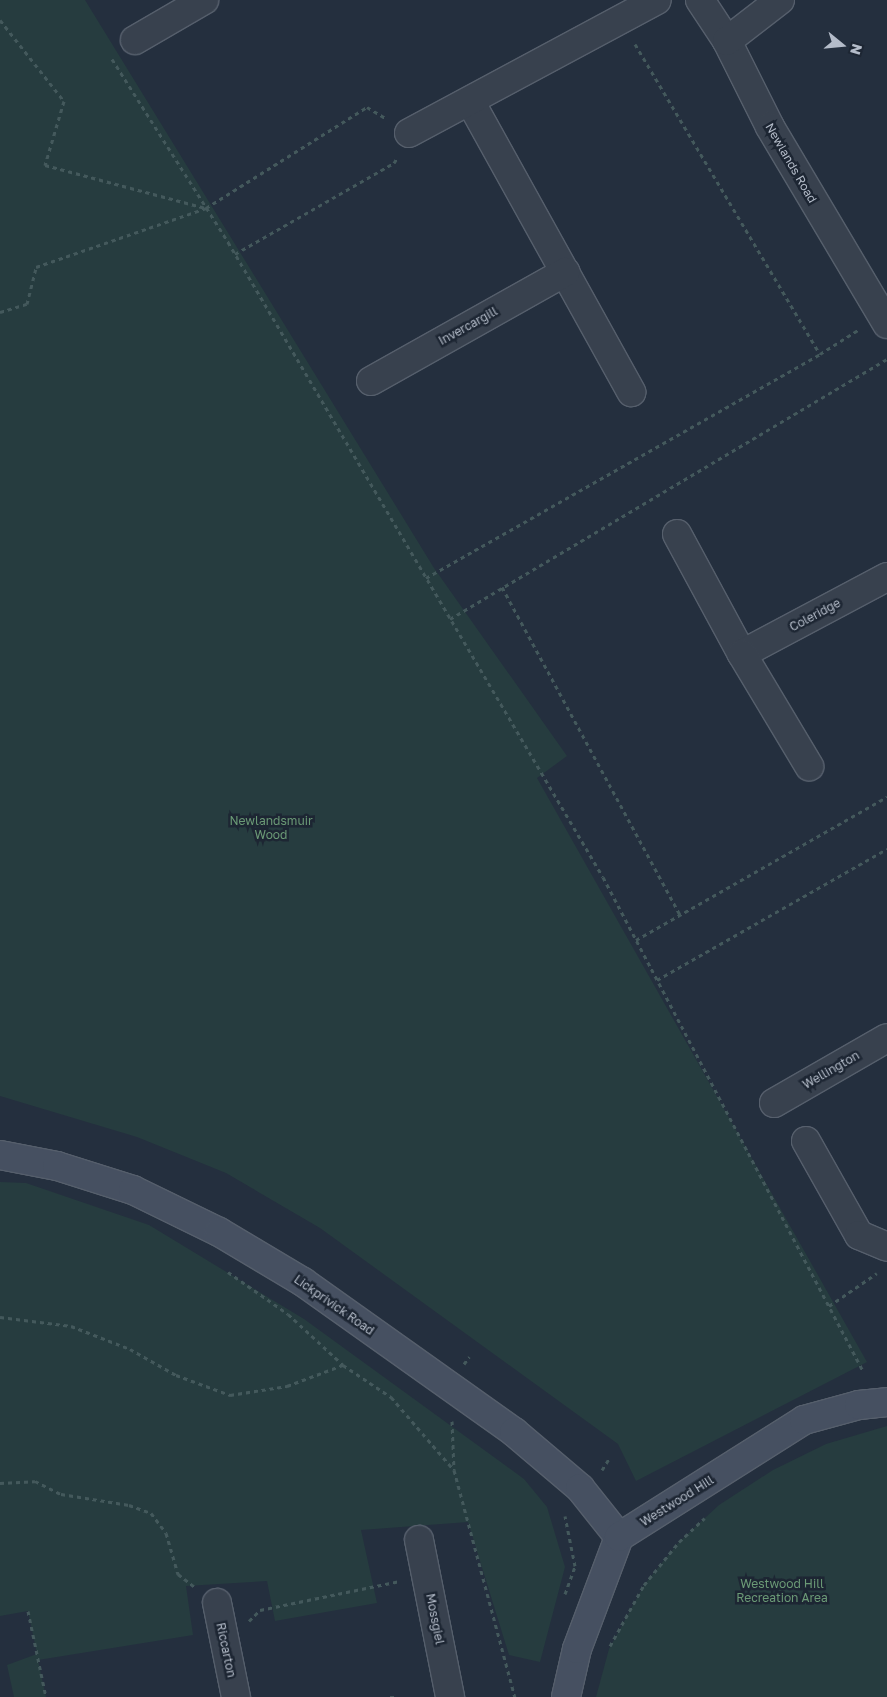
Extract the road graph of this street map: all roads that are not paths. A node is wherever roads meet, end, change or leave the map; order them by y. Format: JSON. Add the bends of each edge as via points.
{"nodes":[{"id":1,"x":204,"y":0,"type":"edge"},
{"id":2,"x":657,"y":0,"type":"edge"},
{"id":3,"x":700,"y":0,"type":"edge"},
{"id":4,"x":780,"y":0,"type":"edge"},
{"id":5,"x":135,"y":40,"type":"road end"},
{"id":6,"x":727,"y":41,"type":"junction"},
{"id":7,"x":470,"y":101,"type":"junction"},
{"id":8,"x":409,"y":133,"type":"road end"},
{"id":9,"x":565,"y":272,"type":"junction"},
{"id":10,"x":884,"y":319,"type":"edge"},
{"id":11,"x":371,"y":381,"type":"dead end"},
{"id":12,"x":631,"y":392,"type":"dead end"},
{"id":13,"x":677,"y":534,"type":"dead end"},
{"id":14,"x":887,"y":577,"type":"edge"},
{"id":15,"x":742,"y":654,"type":"junction"},
{"id":16,"x":809,"y":766,"type":"dead end"},
{"id":17,"x":887,"y":1038,"type":"edge"},
{"id":18,"x":774,"y":1103,"type":"dead end"},
{"id":19,"x":806,"y":1141,"type":"dead end"},
{"id":20,"x":0,"y":1154,"type":"edge"},
{"id":21,"x":886,"y":1257,"type":"edge"},
{"id":22,"x":887,"y":1402,"type":"edge"},
{"id":23,"x":619,"y":1537,"type":"junction"},
{"id":24,"x":419,"y":1540,"type":"dead end"},
{"id":25,"x":217,"y":1603,"type":"road end"},
{"id":26,"x":236,"y":1697,"type":"edge"},
{"id":27,"x":450,"y":1697,"type":"edge"},
{"id":28,"x":566,"y":1697,"type":"edge"}],
"edges":[{"from":1,"to":5,"type":"street"},
{"from":2,"to":7,"type":"street"},
{"from":3,"to":6,"type":"street","name":"Newlands Road"},
{"from":4,"to":6,"type":"street"},
{"from":6,"to":10,"type":"street","name":"Newlands Road","via":[[770,127]]},
{"from":7,"to":8,"type":"street"},
{"from":7,"to":9,"type":"street"},
{"from":9,"to":11,"type":"street","name":"Invercargill"},
{"from":9,"to":12,"type":"street"},
{"from":13,"to":15,"type":"street"},
{"from":14,"to":15,"type":"street","name":"Coleridge"},
{"from":15,"to":16,"type":"street"},
{"from":17,"to":18,"type":"street","name":"Wellington"},
{"from":19,"to":21,"type":"street","via":[[859,1235]]},
{"from":20,"to":23,"type":"street","name":"Lickprivick Road","via":[[57,1166],[134,1190],[219,1232],[302,1282],[514,1432],[586,1495]]},
{"from":22,"to":23,"type":"street","name":"Westwood Hill","via":[[859,1405],[804,1420]]},
{"from":23,"to":28,"type":"street","via":[[578,1649]]},
{"from":24,"to":27,"type":"street","name":"Mossgiel"},
{"from":25,"to":26,"type":"street","name":"Riccarton"}]}
